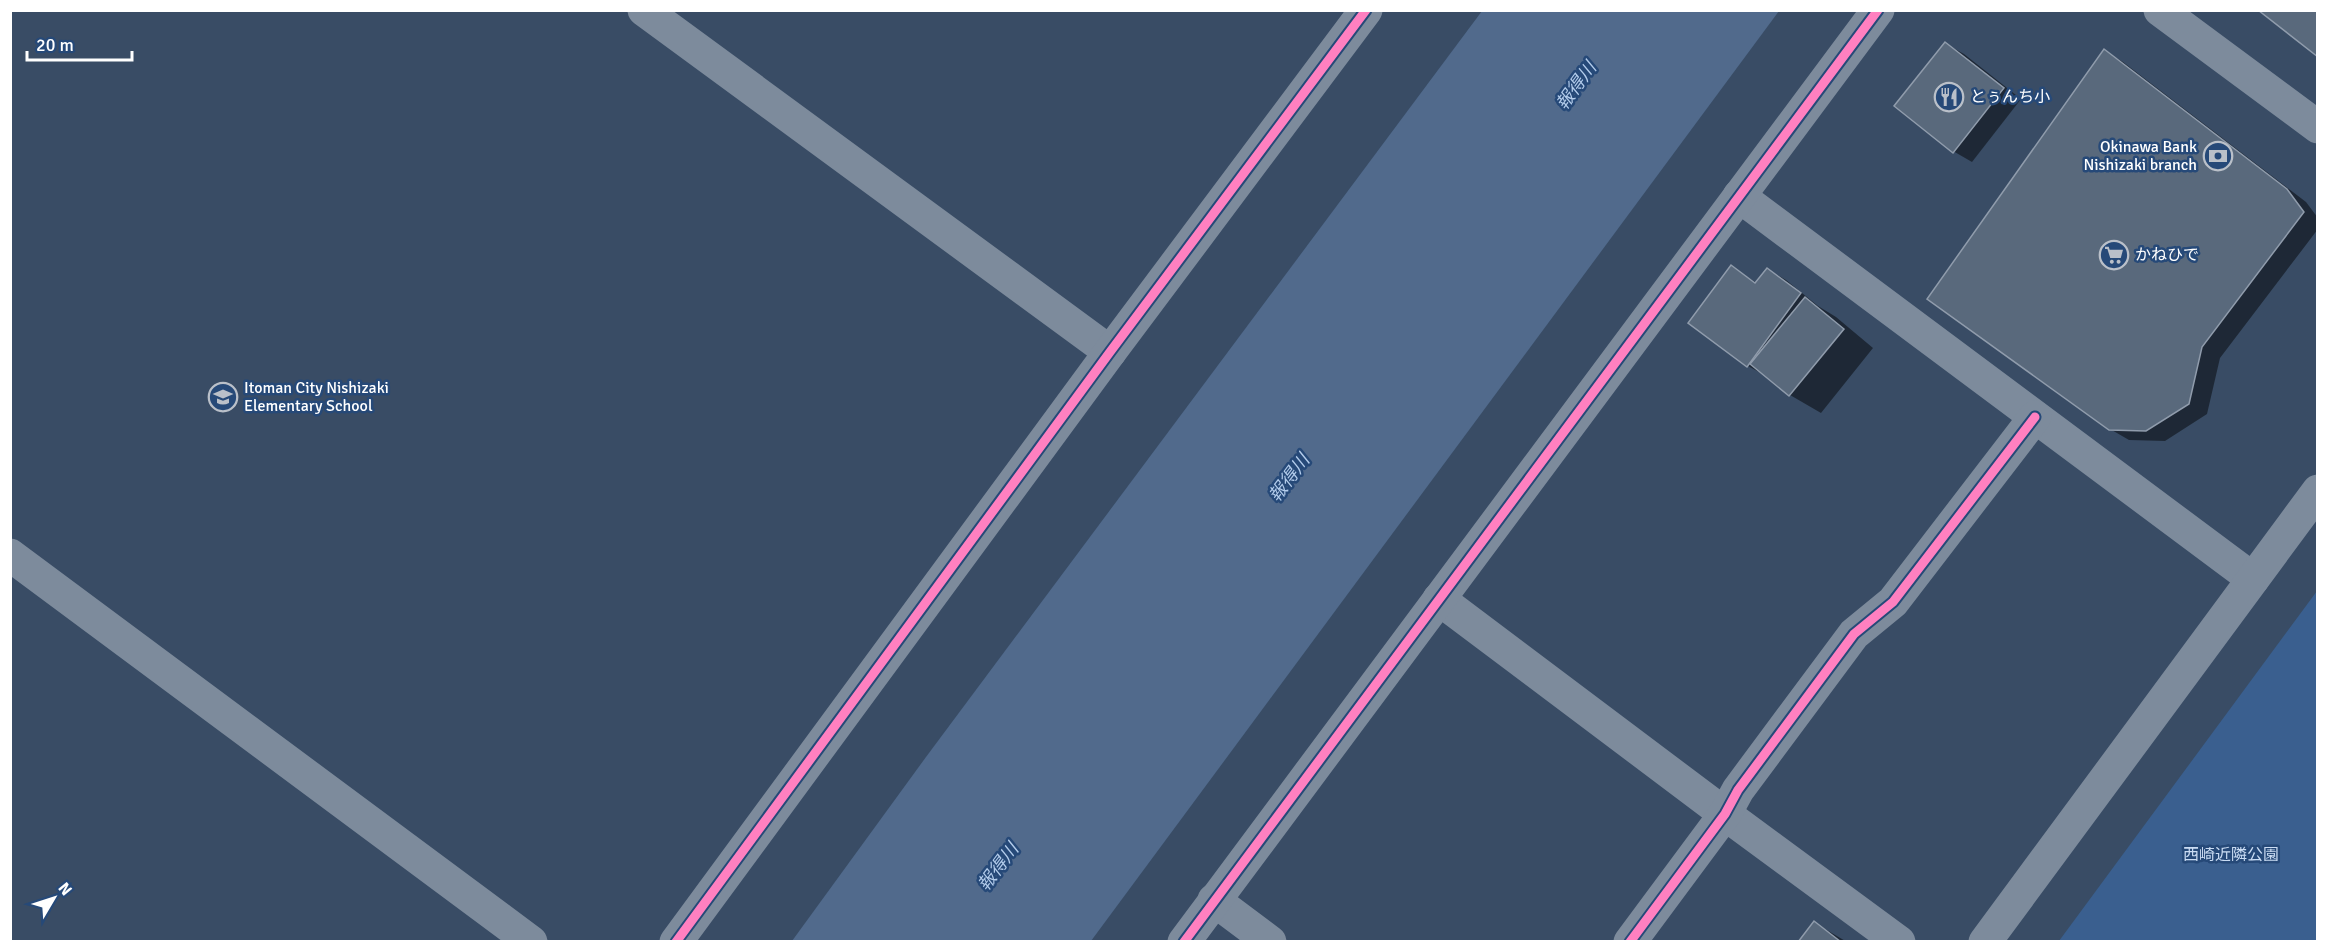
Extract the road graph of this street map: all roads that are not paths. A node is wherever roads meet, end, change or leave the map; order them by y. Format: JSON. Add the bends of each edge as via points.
{"nodes":[{"id":1,"x":644,"y":10,"type":"edge"},
{"id":2,"x":1366,"y":10,"type":"edge"},
{"id":3,"x":1878,"y":10,"type":"edge"},
{"id":4,"x":2160,"y":10,"type":"edge"},
{"id":5,"x":2318,"y":127,"type":"edge"},
{"id":6,"x":1739,"y":196,"type":"junction"},
{"id":7,"x":1110,"y":352,"type":"junction"},
{"id":8,"x":2034,"y":417,"type":"junction"},
{"id":9,"x":2318,"y":491,"type":"edge"},
{"id":10,"x":10,"y":555,"type":"edge"},
{"id":11,"x":2253,"y":579,"type":"junction"},
{"id":12,"x":1439,"y":599,"type":"junction"},
{"id":13,"x":1725,"y":814,"type":"junction"},
{"id":14,"x":1214,"y":900,"type":"junction"},
{"id":15,"x":531,"y":942,"type":"edge"},
{"id":16,"x":676,"y":942,"type":"edge"},
{"id":17,"x":1184,"y":942,"type":"edge"},
{"id":18,"x":1269,"y":942,"type":"edge"},
{"id":19,"x":1630,"y":942,"type":"edge"},
{"id":20,"x":1899,"y":942,"type":"edge"},
{"id":21,"x":1985,"y":942,"type":"edge"}],
"edges":[{"from":1,"to":7,"type":"street"},
{"from":2,"to":7,"type":"street"},
{"from":3,"to":6,"type":"street"},
{"from":4,"to":5,"type":"street"},
{"from":6,"to":8,"type":"street"},
{"from":6,"to":12,"type":"street"},
{"from":7,"to":16,"type":"street"},
{"from":8,"to":11,"type":"street"},
{"from":8,"to":13,"type":"street","via":[[1893,602],[1854,634],[1738,790]]},
{"from":9,"to":11,"type":"street"},
{"from":10,"to":15,"type":"street"},
{"from":11,"to":21,"type":"street"},
{"from":12,"to":13,"type":"street"},
{"from":12,"to":14,"type":"street"},
{"from":13,"to":19,"type":"street"},
{"from":13,"to":20,"type":"street"},
{"from":14,"to":17,"type":"street"},
{"from":14,"to":18,"type":"street"}]}
